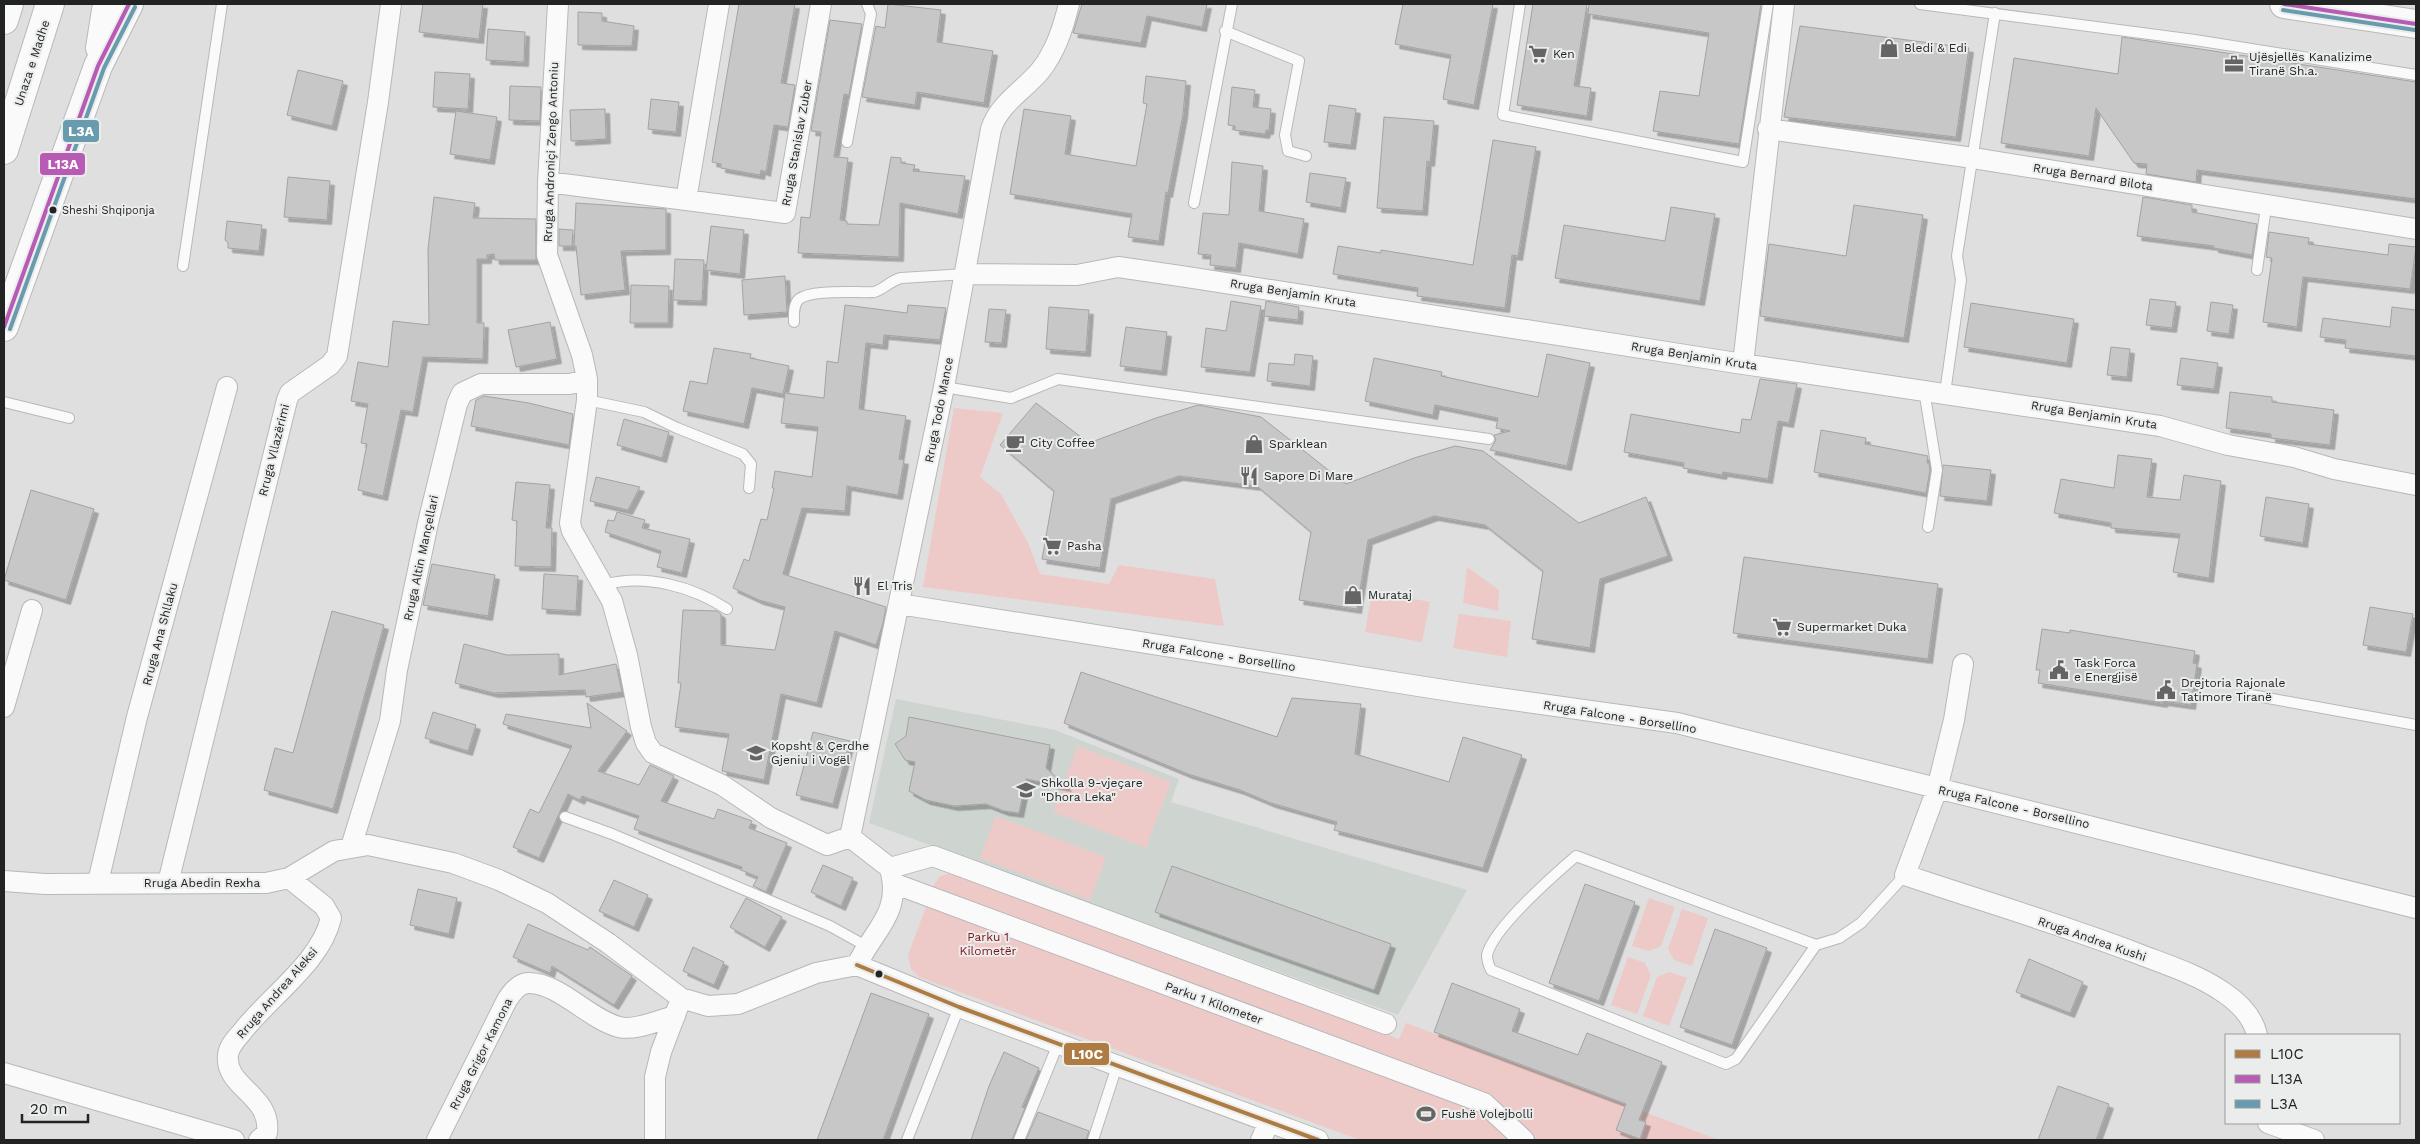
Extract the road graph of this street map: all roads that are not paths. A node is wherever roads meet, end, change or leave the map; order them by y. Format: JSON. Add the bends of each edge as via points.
{"nodes":[{"id":1,"x":9,"y":4,"type":"edge"},
{"id":2,"x":50,"y":4,"type":"edge"},
{"id":3,"x":70,"y":4,"type":"edge"},
{"id":4,"x":107,"y":4,"type":"edge"},
{"id":5,"x":129,"y":4,"type":"edge"},
{"id":6,"x":222,"y":4,"type":"edge"},
{"id":7,"x":391,"y":4,"type":"edge"},
{"id":8,"x":558,"y":4,"type":"edge"},
{"id":9,"x":719,"y":4,"type":"edge"},
{"id":10,"x":821,"y":4,"type":"edge"},
{"id":11,"x":867,"y":4,"type":"edge"},
{"id":12,"x":1069,"y":4,"type":"edge"},
{"id":13,"x":1232,"y":4,"type":"edge"},
{"id":14,"x":1520,"y":4,"type":"edge"},
{"id":15,"x":1768,"y":4,"type":"edge"},
{"id":16,"x":1784,"y":4,"type":"edge"},
{"id":17,"x":1920,"y":4,"type":"edge"},
{"id":18,"x":2284,"y":4,"type":"edge"},
{"id":19,"x":1995,"y":13,"type":"junction"},
{"id":20,"x":4,"y":20,"type":"edge"},
{"id":21,"x":2416,"y":24,"type":"edge"},
{"id":22,"x":1225,"y":31,"type":"junction"},
{"id":23,"x":33,"y":62,"type":"junction"},
{"id":24,"x":98,"y":66,"type":"junction"},
{"id":25,"x":2416,"y":75,"type":"edge"},
{"id":26,"x":1768,"y":129,"type":"junction"},
{"id":27,"x":847,"y":142,"type":"dead end"},
{"id":28,"x":4,"y":150,"type":"edge"},
{"id":29,"x":1306,"y":156,"type":"dead end"},
{"id":30,"x":1973,"y":158,"type":"junction"},
{"id":31,"x":548,"y":182,"type":"junction"},
{"id":32,"x":686,"y":200,"type":"junction"},
{"id":33,"x":1194,"y":204,"type":"dead end"},
{"id":34,"x":2266,"y":206,"type":"junction"},
{"id":35,"x":2416,"y":229,"type":"edge"},
{"id":36,"x":183,"y":266,"type":"dead end"},
{"id":37,"x":2257,"y":270,"type":"dead end"},
{"id":38,"x":966,"y":274,"type":"junction"},
{"id":39,"x":794,"y":322,"type":"dead end"},
{"id":40,"x":4,"y":327,"type":"edge"},
{"id":41,"x":1743,"y":364,"type":"junction"},
{"id":42,"x":587,"y":379,"type":"junction"},
{"id":43,"x":227,"y":387,"type":"dead end"},
{"id":44,"x":944,"y":387,"type":"junction"},
{"id":45,"x":1924,"y":390,"type":"junction"},
{"id":46,"x":1945,"y":393,"type":"junction"},
{"id":47,"x":587,"y":400,"type":"junction"},
{"id":48,"x":4,"y":402,"type":"edge"},
{"id":49,"x":69,"y":418,"type":"dead end"},
{"id":50,"x":1489,"y":439,"type":"dead end"},
{"id":51,"x":2416,"y":485,"type":"edge"},
{"id":52,"x":749,"y":488,"type":"dead end"},
{"id":53,"x":1928,"y":527,"type":"dead end"},
{"id":54,"x":604,"y":585,"type":"junction"},
{"id":55,"x":899,"y":604,"type":"junction"},
{"id":56,"x":727,"y":609,"type":"dead end"},
{"id":57,"x":32,"y":610,"type":"dead end"},
{"id":58,"x":1963,"y":664,"type":"dead end"},
{"id":59,"x":2251,"y":695,"type":"dead end"},
{"id":60,"x":4,"y":707,"type":"edge"},
{"id":61,"x":2416,"y":724,"type":"edge"},
{"id":62,"x":1937,"y":789,"type":"junction"},
{"id":63,"x":565,"y":817,"type":"dead end"},
{"id":64,"x":850,"y":838,"type":"junction"},
{"id":65,"x":351,"y":847,"type":"junction"},
{"id":66,"x":1905,"y":875,"type":"junction"},
{"id":67,"x":892,"y":876,"type":"junction"},
{"id":68,"x":289,"y":878,"type":"junction"},
{"id":69,"x":4,"y":882,"type":"edge"},
{"id":70,"x":98,"y":882,"type":"junction"},
{"id":71,"x":168,"y":883,"type":"junction"},
{"id":72,"x":2416,"y":908,"type":"edge"},
{"id":73,"x":1816,"y":944,"type":"junction"},
{"id":74,"x":866,"y":946,"type":"junction"},
{"id":75,"x":857,"y":965,"type":"junction"},
{"id":76,"x":959,"y":1006,"type":"junction"},
{"id":77,"x":678,"y":1007,"type":"junction"},
{"id":78,"x":1386,"y":1024,"type":"dead end"},
{"id":79,"x":2258,"y":1034,"type":"edge"},
{"id":80,"x":1058,"y":1044,"type":"junction"},
{"id":81,"x":1117,"y":1066,"type":"junction"},
{"id":82,"x":7,"y":1075,"type":"edge"},
{"id":83,"x":2271,"y":1124,"type":"edge"},
{"id":84,"x":1265,"y":1131,"type":"edge"},
{"id":85,"x":234,"y":1140,"type":"edge"},
{"id":86,"x":259,"y":1140,"type":"edge"},
{"id":87,"x":436,"y":1140,"type":"edge"},
{"id":88,"x":655,"y":1140,"type":"edge"},
{"id":89,"x":907,"y":1140,"type":"edge"},
{"id":90,"x":1019,"y":1140,"type":"edge"},
{"id":91,"x":1093,"y":1140,"type":"edge"},
{"id":92,"x":1318,"y":1140,"type":"edge"},
{"id":93,"x":1524,"y":1140,"type":"edge"},
{"id":94,"x":2314,"y":1140,"type":"edge"}],
"edges":[{"from":1,"to":20,"type":"main road"},
{"from":2,"to":23,"type":"main road","name":"Unaza e Madhe"},
{"from":3,"to":23,"type":"main road"},
{"from":4,"to":24,"type":"main road"},
{"from":5,"to":24,"type":"main road"},
{"from":6,"to":36,"type":"lane"},
{"from":7,"to":71,"type":"street","name":"Rruga Vllazërimi","via":[[337,356],[330,365],[290,393],[287,400]]},
{"from":8,"to":31,"type":"street","name":"Rruga Androniçi Zengo Antoniu"},
{"from":9,"to":32,"type":"street"},
{"from":10,"to":32,"type":"street","name":"Rruga Stanislav Zuber","via":[[785,213]]},
{"from":11,"to":27,"type":"lane","via":[[871,14]]},
{"from":12,"to":38,"type":"street","name":"Rruga Todo Mance","via":[[1052,54],[1040,71],[995,116]]},
{"from":13,"to":22,"type":"lane"},
{"from":14,"to":15,"type":"lane","via":[[1503,115],[1743,162]]},
{"from":16,"to":26,"type":"street"},
{"from":17,"to":19,"type":"lane"},
{"from":18,"to":21,"type":"main road"},
{"from":19,"to":25,"type":"lane"},
{"from":19,"to":30,"type":"lane"},
{"from":22,"to":29,"type":"lane","via":[[1299,61],[1285,135],[1288,150]]},
{"from":22,"to":33,"type":"lane"},
{"from":23,"to":28,"type":"main road","name":"Unaza e Madhe"},
{"from":24,"to":40,"type":"main road"},
{"from":26,"to":30,"type":"street","name":"Rruga Bernard Bilota"},
{"from":26,"to":41,"type":"street"},
{"from":30,"to":34,"type":"street","name":"Rruga Bernard Bilota"},
{"from":30,"to":46,"type":"lane","via":[[1958,256],[1961,280]]},
{"from":31,"to":32,"type":"street","name":"Rruga Stanislav Zuber"},
{"from":31,"to":42,"type":"street","name":"Rruga Androniçi Zengo Antoniu","via":[[547,255],[574,327]]},
{"from":34,"to":35,"type":"street","name":"Rruga Bernard Bilota"},
{"from":34,"to":37,"type":"lane"},
{"from":38,"to":39,"type":"lane","via":[[901,278],[877,291],[810,295],[799,299]]},
{"from":38,"to":41,"type":"street","name":"Rruga Benjamin Kruta","via":[[1077,275],[1118,267]]},
{"from":38,"to":44,"type":"street","name":"Rruga Todo Mance"},
{"from":41,"to":45,"type":"street","name":"Rruga Benjamin Kruta"},
{"from":42,"to":47,"type":"street","name":"Rruga Androniçi Zengo Antoniu"},
{"from":42,"to":65,"type":"street","name":"Rruga Altin Mançellari","via":[[570,384],[481,384],[462,393],[456,404],[397,670],[390,721]]},
{"from":43,"to":70,"type":"street","name":"Rruga Ana Shllaku","via":[[137,717]]},
{"from":44,"to":50,"type":"lane","via":[[1011,398],[1058,379]]},
{"from":44,"to":55,"type":"street","name":"Rruga Todo Mance"},
{"from":45,"to":46,"type":"street","name":"Rruga Benjamin Kruta"},
{"from":45,"to":53,"type":"lane","via":[[1937,470]]},
{"from":46,"to":51,"type":"street","name":"Rruga Benjamin Kruta","via":[[2160,426],[2228,445]]},
{"from":47,"to":52,"type":"lane","via":[[644,412],[743,454],[751,464]]},
{"from":47,"to":54,"type":"street","name":"Rruga Androniçi Zengo Antoniu","via":[[570,523]]},
{"from":48,"to":49,"type":"lane"},
{"from":54,"to":56,"type":"lane","via":[[634,580],[654,582],[707,596]]},
{"from":54,"to":64,"type":"street","name":"Rruga Androniçi Zengo Antoniu","via":[[627,656],[646,743],[653,753],[722,785],[771,818],[827,845]]},
{"from":55,"to":62,"type":"street","name":"Rruga Falcone - Borsellino","via":[[1463,693],[1677,723]]},
{"from":55,"to":64,"type":"street","name":"Rruga Todo Mance"},
{"from":57,"to":60,"type":"street"},
{"from":58,"to":62,"type":"street","via":[[1954,720]]},
{"from":59,"to":61,"type":"lane"},
{"from":62,"to":66,"type":"street"},
{"from":62,"to":72,"type":"street","name":"Rruga Falcone - Borsellino"},
{"from":63,"to":74,"type":"lane","via":[[621,837],[830,926]]},
{"from":64,"to":67,"type":"street"},
{"from":65,"to":68,"type":"street","name":"Rruga Abedin Rexha","via":[[334,851]]},
{"from":65,"to":77,"type":"street","name":"Rruga Abedin Rexha","via":[[368,844],[388,847],[453,863],[500,880],[547,903],[608,943]]},
{"from":66,"to":73,"type":"lane","via":[[1861,923],[1839,938]]},
{"from":66,"to":79,"type":"street","name":"Rruga Andrea Kushi","via":[[2109,943],[2197,978],[2222,991],[2240,1006],[2255,1025]]},
{"from":67,"to":74,"type":"street","via":[[893,901],[877,934]]},
{"from":67,"to":78,"type":"street","via":[[933,856]]},
{"from":67,"to":93,"type":"street","name":"Parku 1 Kilometer","via":[[1484,1103]]},
{"from":68,"to":71,"type":"street","name":"Rruga Abedin Rexha","via":[[266,883]]},
{"from":68,"to":86,"type":"street","name":"Rruga Andrea Aleksi","via":[[324,906],[331,918],[319,946],[250,1022],[228,1054],[228,1065],[234,1077],[256,1098],[267,1115],[267,1133]]},
{"from":69,"to":70,"type":"street","name":"Rruga Abedin Rexha"},
{"from":70,"to":71,"type":"street","name":"Rruga Abedin Rexha"},
{"from":73,"to":73,"type":"lane","via":[[1576,856],[1532,895],[1495,939],[1487,956],[1490,970],[1726,1064],[1736,1059]]},
{"from":74,"to":75,"type":"street"},
{"from":75,"to":76,"type":"street"},
{"from":75,"to":77,"type":"street","name":"Rruga Abedin Rexha","via":[[816,973],[738,1004]]},
{"from":76,"to":80,"type":"street"},
{"from":76,"to":89,"type":"lane"},
{"from":77,"to":87,"type":"street","name":"Rruga Grigor Kamona","via":[[644,1024],[620,1027],[546,986],[529,982],[515,989],[506,1000]]},
{"from":77,"to":88,"type":"street","via":[[655,1077]]},
{"from":80,"to":81,"type":"street"},
{"from":80,"to":90,"type":"lane"},
{"from":81,"to":84,"type":"street"},
{"from":81,"to":91,"type":"lane"},
{"from":82,"to":85,"type":"street"},
{"from":83,"to":94,"type":"street"},
{"from":84,"to":92,"type":"street"}]}
